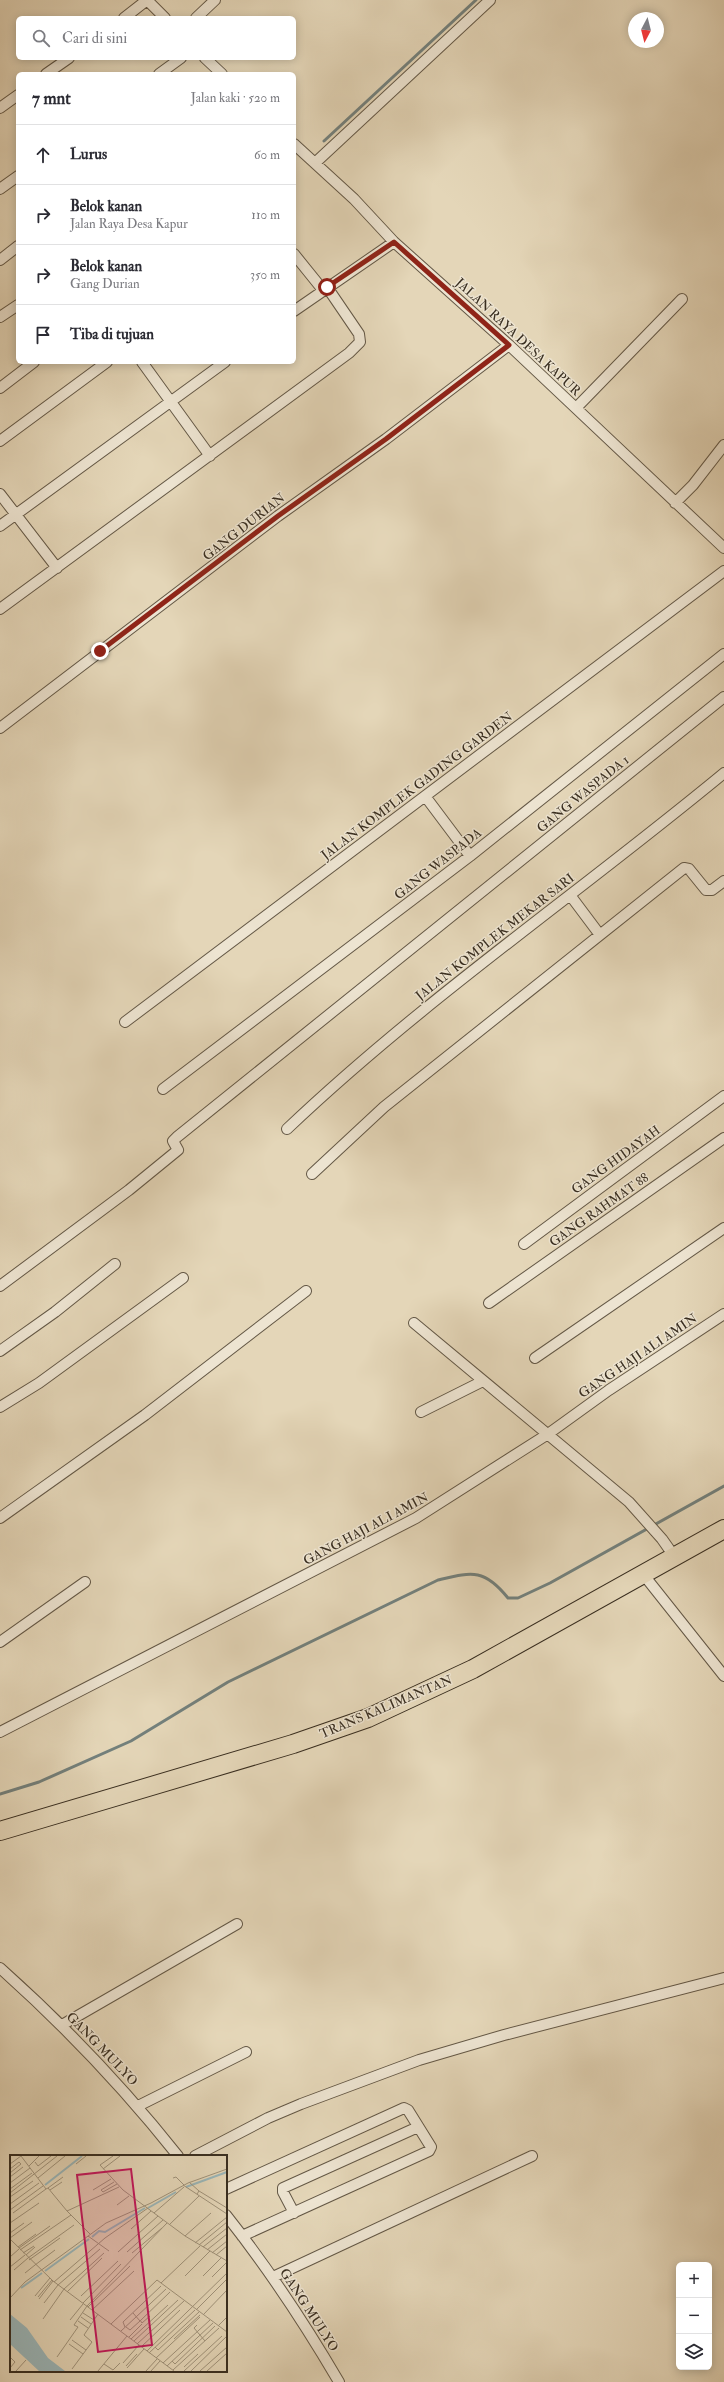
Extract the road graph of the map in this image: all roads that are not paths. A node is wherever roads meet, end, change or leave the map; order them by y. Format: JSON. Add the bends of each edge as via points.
{"nodes":[{"id":1,"x":147,"y":0,"type":"edge"},
{"id":2,"x":215,"y":0,"type":"edge"},
{"id":3,"x":490,"y":0,"type":"edge"},
{"id":4,"x":127,"y":16,"type":"edge"},
{"id":5,"x":163,"y":16,"type":"edge"},
{"id":6,"x":198,"y":16,"type":"edge"},
{"id":7,"x":66,"y":60,"type":"edge"},
{"id":8,"x":178,"y":60,"type":"edge"},
{"id":9,"x":208,"y":60,"type":"edge"},
{"id":10,"x":49,"y":72,"type":"edge"},
{"id":11,"x":162,"y":72,"type":"edge"},
{"id":12,"x":220,"y":72,"type":"edge"},
{"id":13,"x":16,"y":96,"type":"edge"},
{"id":14,"x":0,"y":108,"type":"edge"},
{"id":15,"x":296,"y":148,"type":"edge"},
{"id":16,"x":314,"y":163,"type":"junction"},
{"id":17,"x":16,"y":177,"type":"edge"},
{"id":18,"x":0,"y":189,"type":"edge"},
{"id":19,"x":394,"y":242,"type":"junction"},
{"id":20,"x":16,"y":248,"type":"edge"},
{"id":21,"x":296,"y":256,"type":"edge"},
{"id":22,"x":0,"y":260,"type":"edge"},
{"id":23,"x":325,"y":288,"type":"junction"},
{"id":24,"x":682,"y":299,"type":"dead end"},
{"id":25,"x":16,"y":306,"type":"edge"},
{"id":26,"x":296,"y":310,"type":"edge"},
{"id":27,"x":0,"y":317,"type":"edge"},
{"id":28,"x":509,"y":345,"type":"junction"},
{"id":29,"x":31,"y":364,"type":"edge"},
{"id":30,"x":104,"y":364,"type":"edge"},
{"id":31,"x":144,"y":364,"type":"edge"},
{"id":32,"x":222,"y":364,"type":"edge"},
{"id":33,"x":0,"y":388,"type":"edge"},
{"id":34,"x":172,"y":402,"type":"junction"},
{"id":35,"x":576,"y":408,"type":"junction"},
{"id":36,"x":0,"y":441,"type":"edge"},
{"id":37,"x":724,"y":445,"type":"edge"},
{"id":38,"x":210,"y":456,"type":"junction"},
{"id":39,"x":0,"y":494,"type":"edge"},
{"id":40,"x":675,"y":503,"type":"junction"},
{"id":41,"x":15,"y":514,"type":"junction"},
{"id":42,"x":0,"y":526,"type":"edge"},
{"id":43,"x":724,"y":548,"type":"edge"},
{"id":44,"x":57,"y":568,"type":"junction"},
{"id":45,"x":724,"y":571,"type":"edge"},
{"id":46,"x":0,"y":609,"type":"edge"},
{"id":47,"x":724,"y":654,"type":"edge"},
{"id":48,"x":724,"y":697,"type":"edge"},
{"id":49,"x":0,"y":728,"type":"edge"},
{"id":50,"x":724,"y":773,"type":"edge"},
{"id":51,"x":425,"y":796,"type":"junction"},
{"id":52,"x":470,"y":856,"type":"junction"},
{"id":53,"x":724,"y":881,"type":"edge"},
{"id":54,"x":570,"y":895,"type":"junction"},
{"id":55,"x":600,"y":935,"type":"junction"},
{"id":56,"x":125,"y":1022,"type":"dead end"},
{"id":57,"x":163,"y":1089,"type":"dead end"},
{"id":58,"x":724,"y":1096,"type":"edge"},
{"id":59,"x":287,"y":1128,"type":"dead end"},
{"id":60,"x":724,"y":1138,"type":"edge"},
{"id":61,"x":312,"y":1174,"type":"dead end"},
{"id":62,"x":724,"y":1228,"type":"edge"},
{"id":63,"x":524,"y":1244,"type":"dead end"},
{"id":64,"x":115,"y":1264,"type":"dead end"},
{"id":65,"x":184,"y":1278,"type":"dead end"},
{"id":66,"x":0,"y":1286,"type":"edge"},
{"id":67,"x":306,"y":1291,"type":"dead end"},
{"id":68,"x":489,"y":1303,"type":"dead end"},
{"id":69,"x":724,"y":1314,"type":"edge"},
{"id":70,"x":414,"y":1323,"type":"dead end"},
{"id":71,"x":0,"y":1351,"type":"edge"},
{"id":72,"x":535,"y":1358,"type":"dead end"},
{"id":73,"x":484,"y":1381,"type":"junction"},
{"id":74,"x":0,"y":1407,"type":"edge"},
{"id":75,"x":420,"y":1412,"type":"dead end"},
{"id":76,"x":548,"y":1434,"type":"junction"},
{"id":77,"x":0,"y":1518,"type":"edge"},
{"id":78,"x":724,"y":1529,"type":"edge"},
{"id":79,"x":674,"y":1556,"type":"junction"},
{"id":80,"x":643,"y":1574,"type":"junction"},
{"id":81,"x":85,"y":1582,"type":"dead end"},
{"id":82,"x":0,"y":1642,"type":"edge"},
{"id":83,"x":724,"y":1676,"type":"edge"},
{"id":84,"x":0,"y":1732,"type":"edge"},
{"id":85,"x":0,"y":1831,"type":"edge"},
{"id":86,"x":237,"y":1924,"type":"dead end"},
{"id":87,"x":0,"y":1968,"type":"edge"},
{"id":88,"x":724,"y":1978,"type":"edge"},
{"id":89,"x":62,"y":2025,"type":"junction"},
{"id":90,"x":246,"y":2052,"type":"dead end"},
{"id":91,"x":138,"y":2106,"type":"junction"},
{"id":92,"x":418,"y":2127,"type":"junction"},
{"id":93,"x":177,"y":2155,"type":"edge"},
{"id":94,"x":197,"y":2155,"type":"edge"},
{"id":95,"x":532,"y":2156,"type":"dead end"},
{"id":96,"x":227,"y":2189,"type":"edge"},
{"id":97,"x":294,"y":2213,"type":"junction"},
{"id":98,"x":227,"y":2216,"type":"edge"},
{"id":99,"x":242,"y":2236,"type":"junction"},
{"id":100,"x":272,"y":2277,"type":"junction"},
{"id":101,"x":340,"y":2382,"type":"edge"}],
"edges":[{"from":1,"to":4,"type":"street"},
{"from":1,"to":5,"type":"street"},
{"from":2,"to":6,"type":"street"},
{"from":3,"to":16,"type":"street"},
{"from":7,"to":10,"type":"street"},
{"from":8,"to":11,"type":"street"},
{"from":9,"to":12,"type":"street"},
{"from":13,"to":14,"type":"street"},
{"from":15,"to":16,"type":"street","name":"JALAN RAYA DESA KAPUR"},
{"from":16,"to":19,"type":"street","name":"JALAN RAYA DESA KAPUR","via":[[354,199]]},
{"from":17,"to":18,"type":"street"},
{"from":19,"to":23,"type":"street"},
{"from":19,"to":28,"type":"street","name":"JALAN RAYA DESA KAPUR"},
{"from":20,"to":22,"type":"street"},
{"from":21,"to":23,"type":"street"},
{"from":23,"to":26,"type":"street"},
{"from":23,"to":38,"type":"street","via":[[359,334],[360,342],[349,353]]},
{"from":24,"to":35,"type":"street"},
{"from":25,"to":27,"type":"street"},
{"from":28,"to":35,"type":"street","name":"JALAN RAYA DESA KAPUR"},
{"from":28,"to":49,"type":"street","name":"GANG DURIAN","via":[[386,439],[278,516]]},
{"from":29,"to":33,"type":"street"},
{"from":30,"to":36,"type":"street"},
{"from":31,"to":34,"type":"street"},
{"from":32,"to":34,"type":"street"},
{"from":34,"to":38,"type":"street"},
{"from":34,"to":41,"type":"street"},
{"from":35,"to":40,"type":"street","name":"JALAN RAYA DESA KAPUR"},
{"from":37,"to":40,"type":"street","via":[[693,485]]},
{"from":38,"to":44,"type":"street"},
{"from":39,"to":41,"type":"street"},
{"from":40,"to":43,"type":"street","name":"JALAN RAYA DESA KAPUR"},
{"from":41,"to":42,"type":"street"},
{"from":41,"to":44,"type":"street"},
{"from":44,"to":46,"type":"street"},
{"from":45,"to":51,"type":"street","name":"JALAN KOMPLEK GADING GARDEN"},
{"from":47,"to":52,"type":"street","name":"GANG WASPADA"},
{"from":48,"to":66,"type":"street","name":"GANG WASPADA 1","via":[[177,1137],[173,1141],[178,1150],[129,1190]]},
{"from":50,"to":54,"type":"street","name":"JALAN KOMPLEK MEKAR SARI"},
{"from":51,"to":52,"type":"street"},
{"from":51,"to":56,"type":"street","name":"JALAN KOMPLEK GADING GARDEN"},
{"from":52,"to":57,"type":"street","name":"GANG WASPADA"},
{"from":53,"to":55,"type":"street","via":[[712,890],[706,890],[690,869],[684,868]]},
{"from":54,"to":55,"type":"street"},
{"from":54,"to":59,"type":"street","name":"JALAN KOMPLEK MEKAR SARI","via":[[413,1017]]},
{"from":55,"to":61,"type":"street","via":[[384,1107]]},
{"from":58,"to":63,"type":"street","name":"GANG HIDAYAH"},
{"from":60,"to":68,"type":"street","name":"GANG RAHMAT 88"},
{"from":62,"to":72,"type":"street"},
{"from":64,"to":71,"type":"street","via":[[55,1312]]},
{"from":65,"to":74,"type":"street"},
{"from":67,"to":77,"type":"street","via":[[145,1415]]},
{"from":69,"to":76,"type":"street","name":"GANG HAJI ALI AMIN","via":[[616,1385]]},
{"from":70,"to":73,"type":"street"},
{"from":73,"to":75,"type":"street"},
{"from":73,"to":76,"type":"street"},
{"from":76,"to":79,"type":"street","via":[[629,1502],[653,1527]]},
{"from":76,"to":84,"type":"street","name":"GANG HAJI ALI AMIN","via":[[410,1521]]},
{"from":78,"to":79,"type":"highway","name":"TRANS KALIMANTAN"},
{"from":79,"to":80,"type":"highway","name":"TRANS KALIMANTAN"},
{"from":80,"to":83,"type":"street"},
{"from":80,"to":85,"type":"highway","name":"TRANS KALIMANTAN","via":[[473,1669],[368,1718],[293,1744]]},
{"from":81,"to":82,"type":"street"},
{"from":86,"to":89,"type":"street"},
{"from":87,"to":89,"type":"street","name":"GANG MULYO"},
{"from":88,"to":94,"type":"street","via":[[504,2035],[419,2060],[294,2106]]},
{"from":89,"to":91,"type":"street","name":"GANG MULYO"},
{"from":90,"to":91,"type":"street"},
{"from":91,"to":93,"type":"street","name":"GANG MULYO"},
{"from":92,"to":96,"type":"street","via":[[408,2110],[404,2108]]},
{"from":92,"to":97,"type":"street","via":[[283,2188]]},
{"from":92,"to":97,"type":"street","via":[[431,2146],[429,2151]]},
{"from":95,"to":100,"type":"street"},
{"from":97,"to":99,"type":"street"},
{"from":98,"to":99,"type":"street","name":"GANG MULYO"},
{"from":99,"to":100,"type":"street","name":"GANG MULYO"},
{"from":100,"to":101,"type":"street","name":"GANG MULYO"}]}
